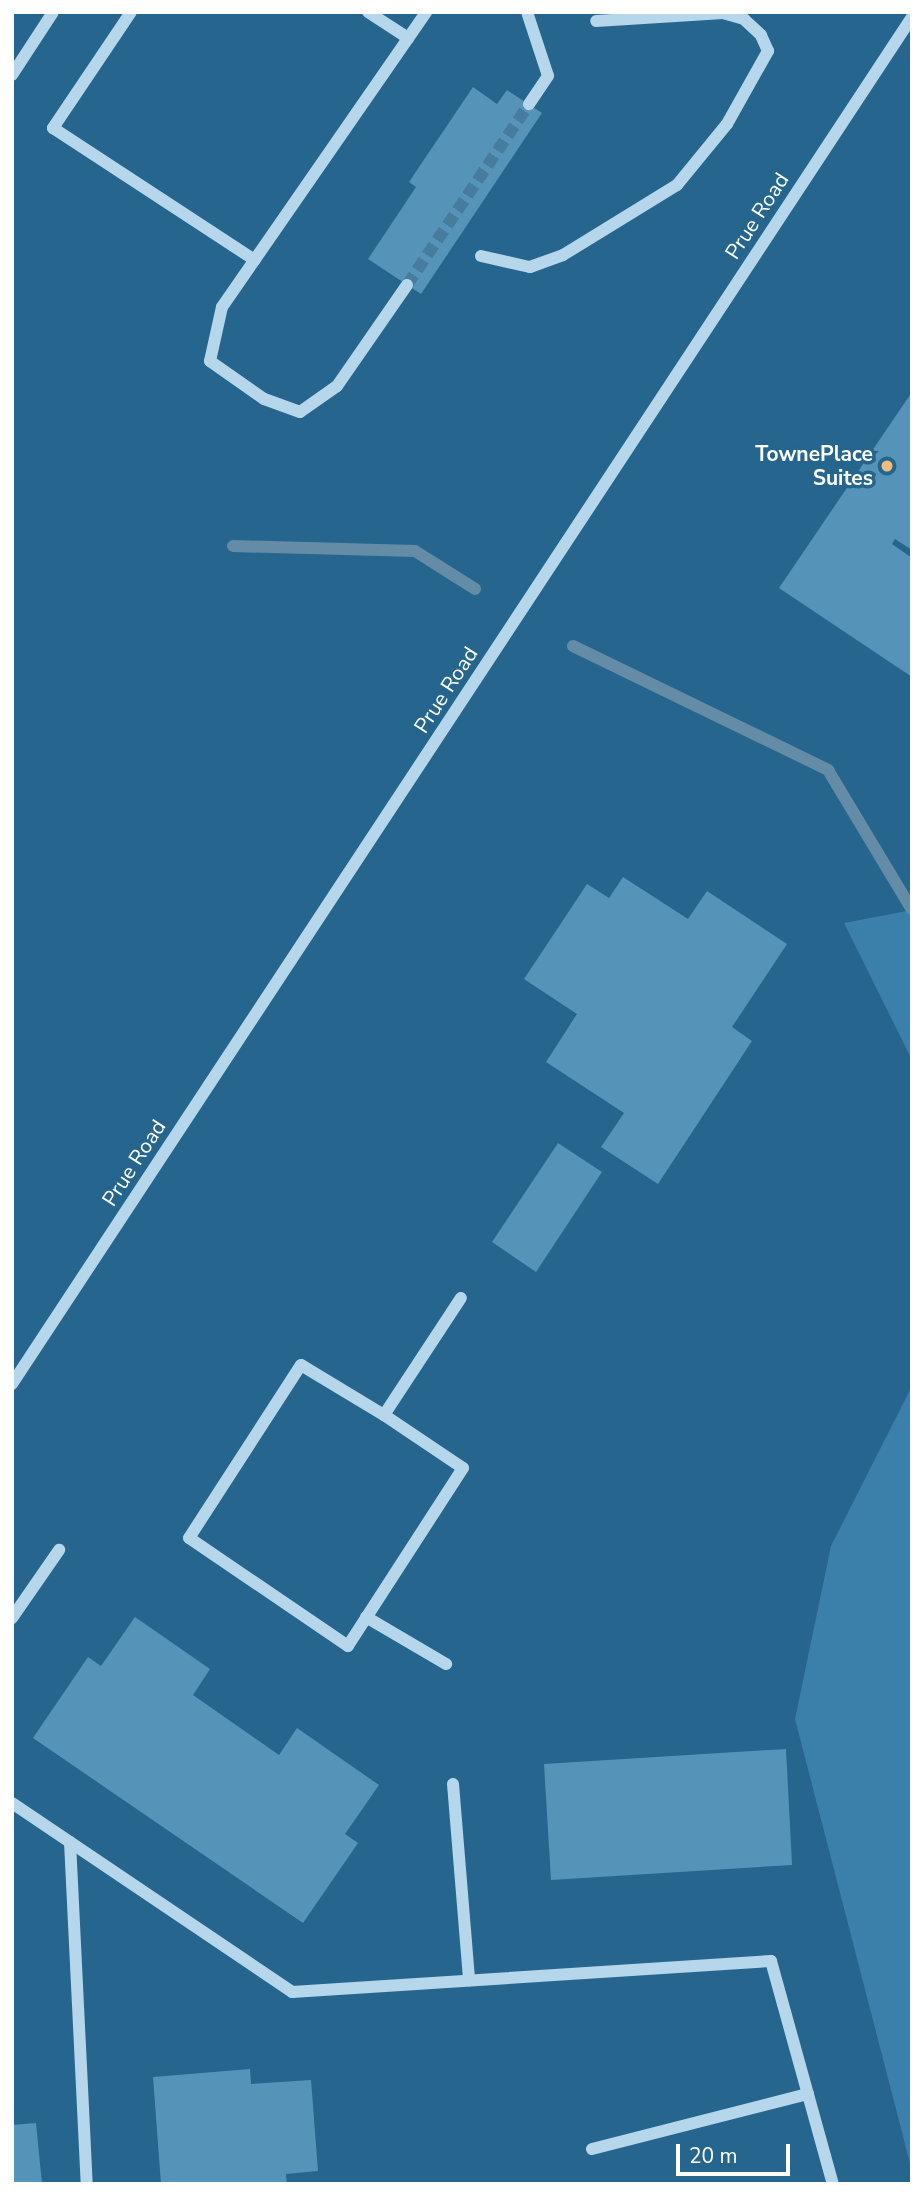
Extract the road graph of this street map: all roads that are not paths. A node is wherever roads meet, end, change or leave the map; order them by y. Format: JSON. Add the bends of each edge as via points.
{"nodes":[{"id":1,"x":53,"y":12,"type":"edge"},
{"id":2,"x":131,"y":12,"type":"edge"},
{"id":3,"x":368,"y":12,"type":"edge"},
{"id":4,"x":426,"y":12,"type":"edge"},
{"id":5,"x":527,"y":12,"type":"edge"},
{"id":6,"x":912,"y":17,"type":"edge"},
{"id":7,"x":596,"y":21,"type":"dead end"},
{"id":8,"x":408,"y":38,"type":"junction"},
{"id":9,"x":12,"y":75,"type":"edge"},
{"id":10,"x":529,"y":104,"type":"tunnel mouth"},
{"id":11,"x":481,"y":256,"type":"dead end"},
{"id":12,"x":254,"y":260,"type":"junction"},
{"id":13,"x":407,"y":285,"type":"tunnel mouth"},
{"id":14,"x":461,"y":1298,"type":"dead end"},
{"id":15,"x":12,"y":1384,"type":"edge"},
{"id":16,"x":384,"y":1415,"type":"junction"},
{"id":17,"x":59,"y":1550,"type":"dead end"},
{"id":18,"x":366,"y":1617,"type":"junction"},
{"id":19,"x":12,"y":1618,"type":"edge"},
{"id":20,"x":446,"y":1664,"type":"dead end"},
{"id":21,"x":453,"y":1784,"type":"dead end"},
{"id":22,"x":12,"y":1803,"type":"edge"},
{"id":23,"x":70,"y":1842,"type":"junction"},
{"id":24,"x":469,"y":1980,"type":"junction"},
{"id":25,"x":808,"y":2094,"type":"junction"},
{"id":26,"x":592,"y":2149,"type":"dead end"},
{"id":27,"x":87,"y":2184,"type":"edge"},
{"id":28,"x":833,"y":2184,"type":"edge"}],
"edges":[{"from":1,"to":9,"type":"street"},
{"from":2,"to":12,"type":"street","via":[[53,128]]},
{"from":3,"to":8,"type":"street"},
{"from":4,"to":8,"type":"street"},
{"from":5,"to":10,"type":"street","via":[[548,76]]},
{"from":6,"to":15,"type":"street","name":"Prue Road"},
{"from":7,"to":11,"type":"street","via":[[723,13],[744,19],[761,35],[768,51],[727,124],[677,186],[563,256],[530,267]]},
{"from":8,"to":12,"type":"street"},
{"from":12,"to":13,"type":"street","via":[[222,307],[210,361],[264,399],[300,412],[337,386]]},
{"from":14,"to":16,"type":"street"},
{"from":16,"to":18,"type":"street","via":[[463,1468]]},
{"from":16,"to":18,"type":"street","via":[[301,1365],[190,1538],[348,1646]]},
{"from":17,"to":19,"type":"street"},
{"from":18,"to":20,"type":"street"},
{"from":21,"to":24,"type":"street"},
{"from":22,"to":23,"type":"street"},
{"from":23,"to":24,"type":"street","via":[[292,1992]]},
{"from":23,"to":27,"type":"street"},
{"from":24,"to":25,"type":"street","via":[[771,1961]]},
{"from":25,"to":26,"type":"street"},
{"from":25,"to":28,"type":"street"}]}
